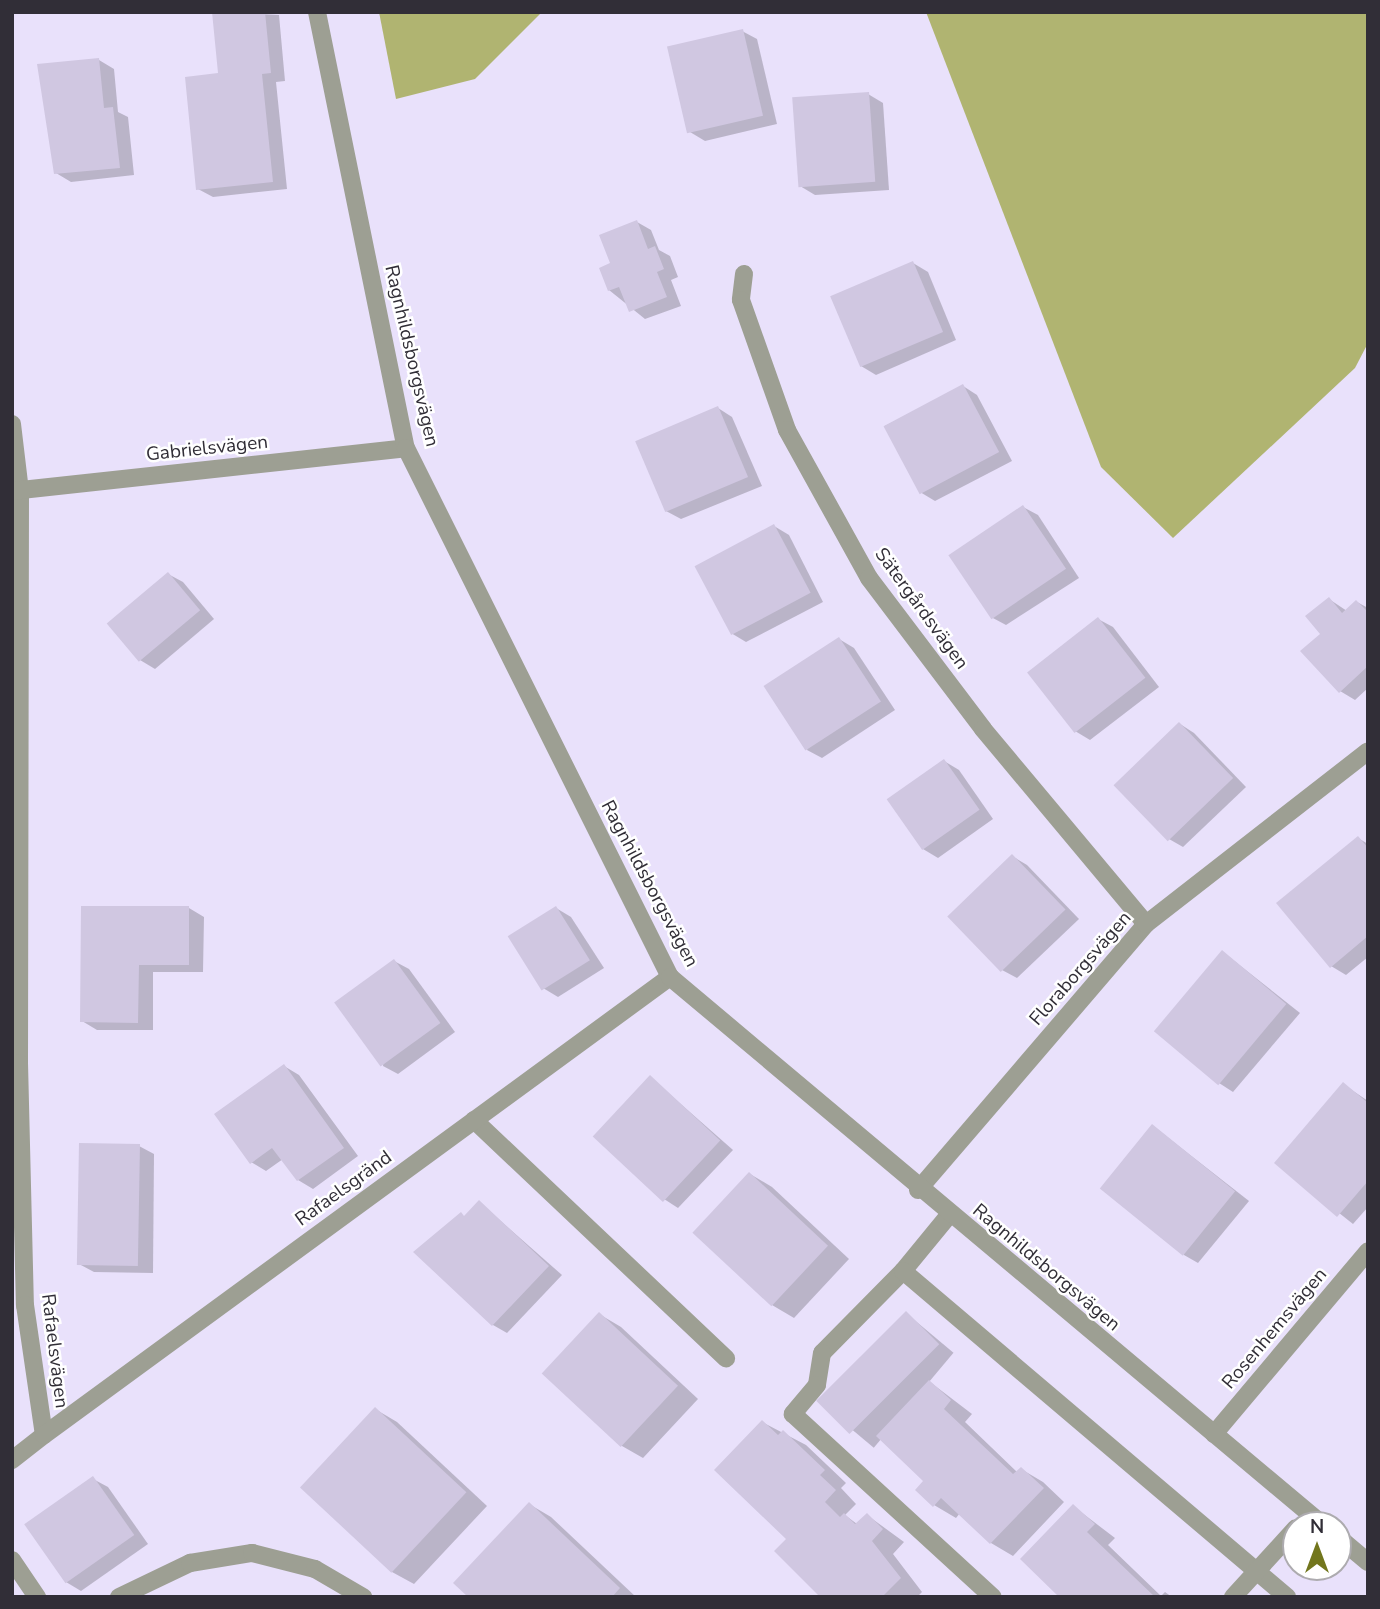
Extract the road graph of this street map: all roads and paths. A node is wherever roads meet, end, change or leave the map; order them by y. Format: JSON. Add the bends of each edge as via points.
{"nodes":[{"id":1,"x":317,"y":12,"type":"edge"},
{"id":2,"x":744,"y":274,"type":"dead end"},
{"id":3,"x":12,"y":424,"type":"edge"},
{"id":4,"x":406,"y":448,"type":"junction"},
{"id":5,"x":16,"y":491,"type":"edge"},
{"id":6,"x":1368,"y":751,"type":"edge"},
{"id":7,"x":1146,"y":924,"type":"junction"},
{"id":8,"x":670,"y":977,"type":"junction"},
{"id":9,"x":16,"y":1063,"type":"edge"},
{"id":10,"x":474,"y":1119,"type":"junction"},
{"id":11,"x":918,"y":1190,"type":"junction"},
{"id":12,"x":949,"y":1215,"type":"junction"},
{"id":13,"x":1368,"y":1251,"type":"edge"},
{"id":14,"x":903,"y":1271,"type":"junction"},
{"id":15,"x":726,"y":1358,"type":"dead end"},
{"id":16,"x":1214,"y":1434,"type":"junction"},
{"id":17,"x":44,"y":1435,"type":"junction"},
{"id":18,"x":12,"y":1460,"type":"edge"},
{"id":19,"x":1290,"y":1511,"type":"edge"},
{"id":20,"x":1282,"y":1543,"type":"edge"},
{"id":21,"x":1352,"y":1549,"type":"edge"},
{"id":22,"x":12,"y":1560,"type":"edge"},
{"id":23,"x":1368,"y":1562,"type":"edge"},
{"id":24,"x":1257,"y":1571,"type":"junction"},
{"id":25,"x":37,"y":1597,"type":"edge"},
{"id":26,"x":119,"y":1597,"type":"edge"},
{"id":27,"x":363,"y":1597,"type":"edge"},
{"id":28,"x":993,"y":1597,"type":"edge"},
{"id":29,"x":1233,"y":1597,"type":"edge"},
{"id":30,"x":1287,"y":1597,"type":"edge"}],
"edges":[{"from":1,"to":4,"type":"street","name":"Ragnhildsborgsvägen"},
{"from":2,"to":7,"type":"street","name":"Sätergårdsvägen","via":[[741,300],[787,430],[869,578],[983,729]]},
{"from":3,"to":5,"type":"street","name":"Rafaelsvägen"},
{"from":4,"to":5,"type":"street","name":"Gabrielsvägen"},
{"from":4,"to":8,"type":"street","name":"Ragnhildsborgsvägen"},
{"from":5,"to":9,"type":"street","name":"Rafaelsvägen"},
{"from":6,"to":7,"type":"street","name":"Floraborgsvägen"},
{"from":7,"to":11,"type":"street","name":"Floraborgsvägen"},
{"from":8,"to":10,"type":"street","name":"Rafaelsgränd"},
{"from":8,"to":11,"type":"street","name":"Ragnhildsborgsvägen"},
{"from":9,"to":17,"type":"street","name":"Rafaelsvägen","via":[[25,1305]]},
{"from":10,"to":15,"type":"street"},
{"from":10,"to":17,"type":"street","name":"Rafaelsgränd"},
{"from":11,"to":12,"type":"street","name":"Ragnhildsborgsvägen"},
{"from":12,"to":14,"type":"street"},
{"from":12,"to":16,"type":"street","name":"Ragnhildsborgsvägen"},
{"from":13,"to":16,"type":"street","name":"Rosenhemsvägen"},
{"from":14,"to":24,"type":"street"},
{"from":14,"to":28,"type":"street","via":[[822,1353],[817,1385],[793,1414]]},
{"from":16,"to":19,"type":"street","name":"Ragnhildsborgsvägen"},
{"from":17,"to":18,"type":"street","name":"Rafaelsvägen"},
{"from":20,"to":24,"type":"street"},
{"from":21,"to":23,"type":"street"},
{"from":22,"to":25,"type":"street"},
{"from":24,"to":29,"type":"street"},
{"from":24,"to":30,"type":"street"},
{"from":26,"to":27,"type":"street","via":[[190,1563],[252,1553],[315,1569]]}]}
